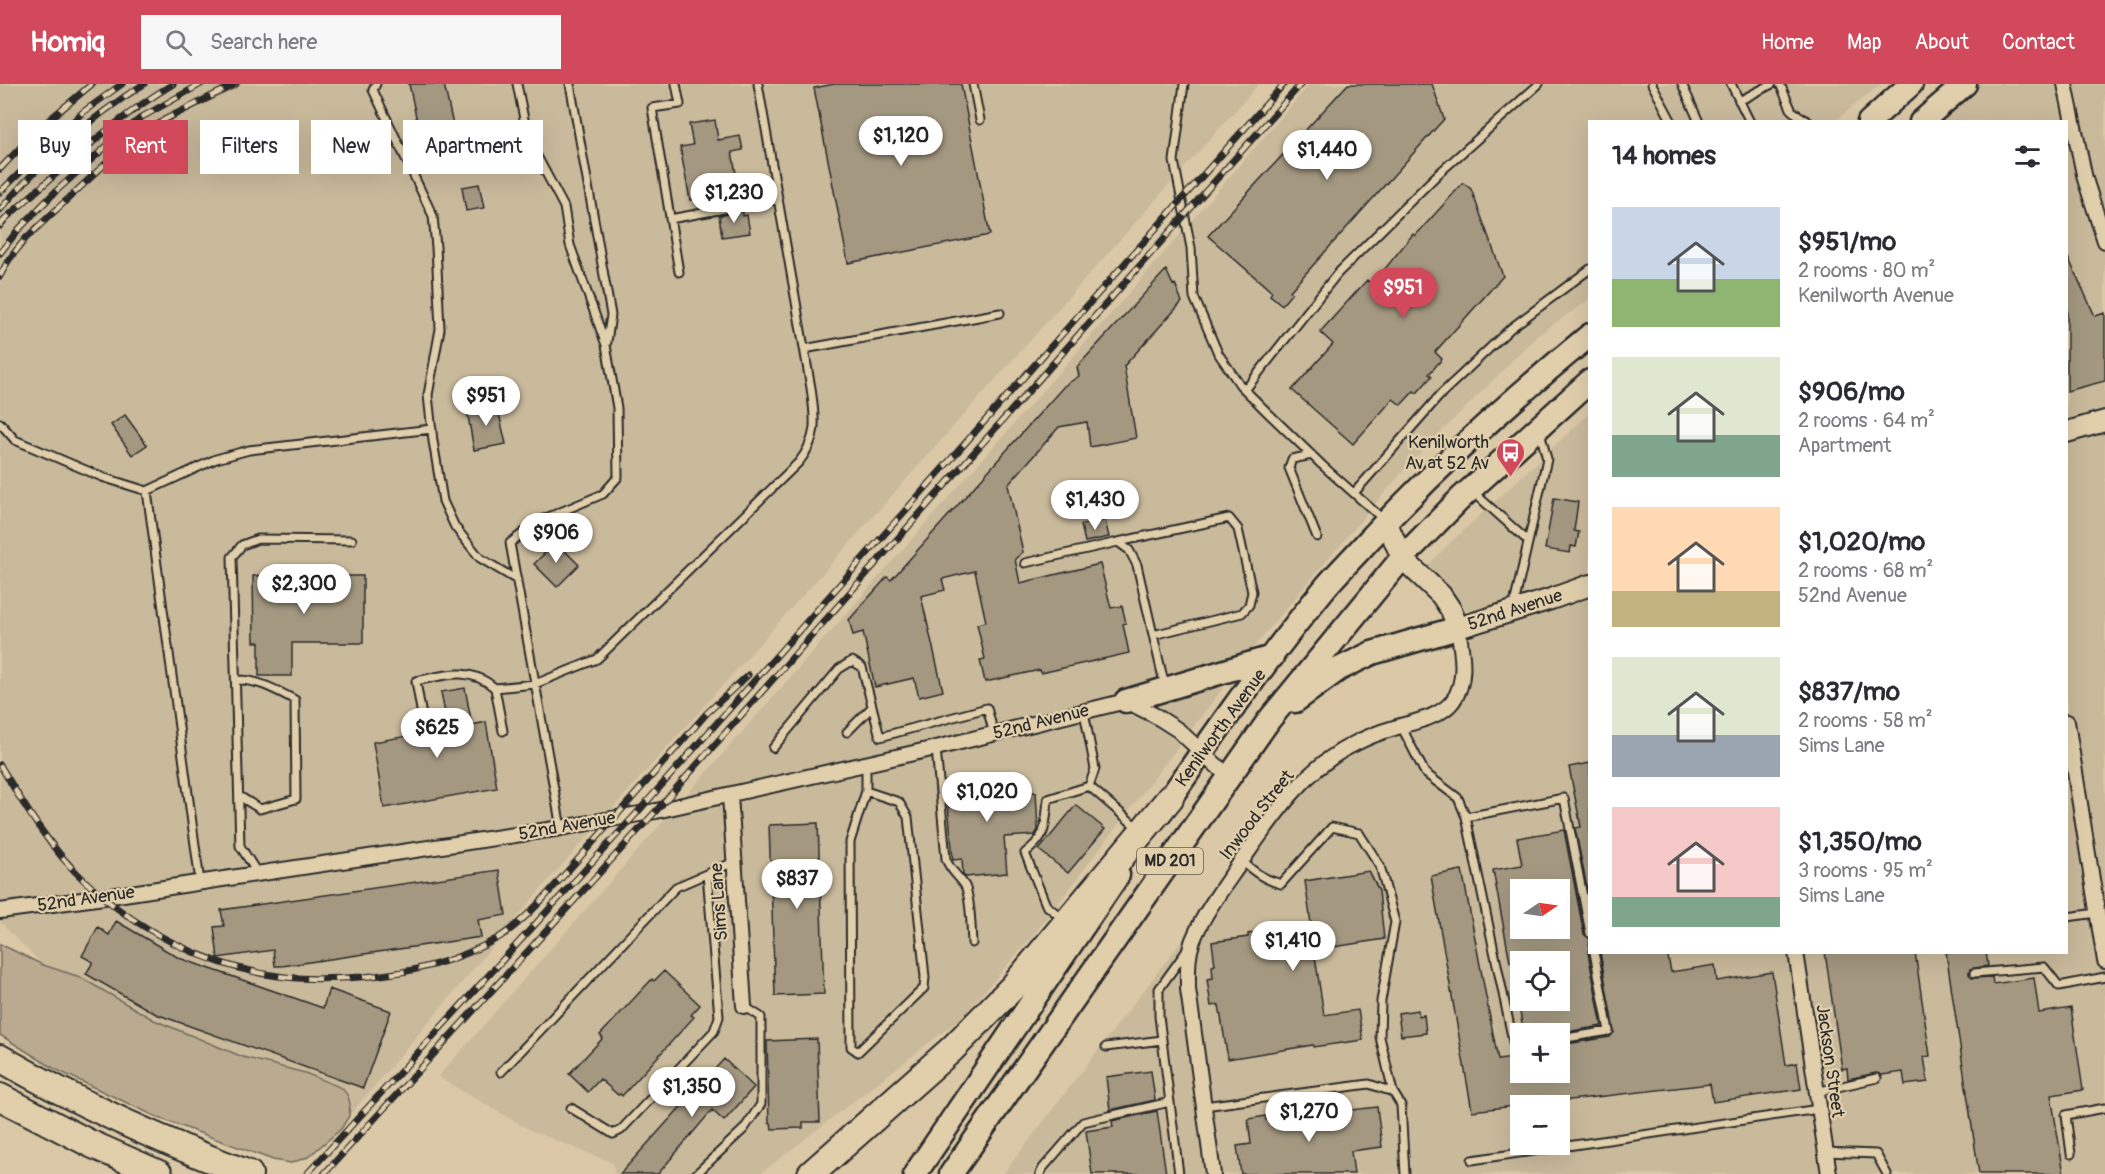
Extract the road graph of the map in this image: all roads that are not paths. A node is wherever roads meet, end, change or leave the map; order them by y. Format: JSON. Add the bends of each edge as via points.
{"nodes":[{"id":1,"x":376,"y":84,"type":"edge"},
{"id":2,"x":517,"y":84,"type":"edge"},
{"id":3,"x":570,"y":84,"type":"edge"},
{"id":4,"x":676,"y":84,"type":"edge"},
{"id":5,"x":758,"y":84,"type":"edge"},
{"id":6,"x":973,"y":84,"type":"edge"},
{"id":7,"x":1184,"y":84,"type":"edge"},
{"id":8,"x":1539,"y":84,"type":"edge"},
{"id":9,"x":1652,"y":84,"type":"edge"},
{"id":10,"x":1682,"y":84,"type":"edge"},
{"id":11,"x":1731,"y":84,"type":"edge"},
{"id":12,"x":1772,"y":84,"type":"edge"},
{"id":13,"x":1780,"y":84,"type":"edge"},
{"id":14,"x":1911,"y":84,"type":"edge"},
{"id":15,"x":1965,"y":84,"type":"edge"},
{"id":16,"x":2065,"y":84,"type":"edge"},
{"id":17,"x":1739,"y":101,"type":"junction"},
{"id":18,"x":980,"y":120,"type":"dead end"},
{"id":19,"x":1671,"y":120,"type":"edge"},
{"id":20,"x":1699,"y":120,"type":"edge"},
{"id":21,"x":1749,"y":120,"type":"edge"},
{"id":22,"x":1806,"y":120,"type":"edge"},
{"id":23,"x":1871,"y":120,"type":"edge"},
{"id":24,"x":1923,"y":120,"type":"edge"},
{"id":25,"x":778,"y":199,"type":"junction"},
{"id":26,"x":670,"y":219,"type":"junction"},
{"id":27,"x":2105,"y":240,"type":"edge"},
{"id":28,"x":1588,"y":270,"type":"edge"},
{"id":29,"x":679,"y":272,"type":"dead end"},
{"id":30,"x":1000,"y":313,"type":"dead end"},
{"id":31,"x":1588,"y":337,"type":"edge"},
{"id":32,"x":606,"y":345,"type":"junction"},
{"id":33,"x":804,"y":349,"type":"junction"},
{"id":34,"x":1588,"y":384,"type":"edge"},
{"id":35,"x":1245,"y":390,"type":"junction"},
{"id":36,"x":2105,"y":421,"type":"edge"},
{"id":37,"x":0,"y":423,"type":"edge"},
{"id":38,"x":1539,"y":426,"type":"junction"},
{"id":39,"x":432,"y":429,"type":"junction"},
{"id":40,"x":2068,"y":432,"type":"edge"},
{"id":41,"x":1312,"y":455,"type":"junction"},
{"id":42,"x":1470,"y":489,"type":"junction"},
{"id":43,"x":147,"y":491,"type":"junction"},
{"id":44,"x":1354,"y":493,"type":"junction"},
{"id":45,"x":1386,"y":521,"type":"junction"},
{"id":46,"x":1317,"y":537,"type":"dead end"},
{"id":47,"x":352,"y":540,"type":"dead end"},
{"id":48,"x":1528,"y":541,"type":"junction"},
{"id":49,"x":1118,"y":542,"type":"junction"},
{"id":50,"x":1402,"y":558,"type":"junction"},
{"id":51,"x":1025,"y":563,"type":"dead end"},
{"id":52,"x":517,"y":580,"type":"junction"},
{"id":53,"x":1588,"y":586,"type":"edge"},
{"id":54,"x":1513,"y":611,"type":"junction"},
{"id":55,"x":1458,"y":628,"type":"junction"},
{"id":56,"x":1153,"y":634,"type":"junction"},
{"id":57,"x":1272,"y":657,"type":"junction"},
{"id":58,"x":236,"y":680,"type":"junction"},
{"id":59,"x":535,"y":684,"type":"junction"},
{"id":60,"x":495,"y":688,"type":"junction"},
{"id":61,"x":1165,"y":689,"type":"junction"},
{"id":62,"x":1126,"y":701,"type":"junction"},
{"id":63,"x":872,"y":707,"type":"junction"},
{"id":64,"x":1084,"y":712,"type":"junction"},
{"id":65,"x":422,"y":716,"type":"dead end"},
{"id":66,"x":1269,"y":720,"type":"junction"},
{"id":67,"x":1401,"y":726,"type":"junction"},
{"id":68,"x":2068,"y":728,"type":"edge"},
{"id":69,"x":503,"y":731,"type":"dead end"},
{"id":70,"x":847,"y":732,"type":"dead end"},
{"id":71,"x":994,"y":734,"type":"junction"},
{"id":72,"x":773,"y":748,"type":"dead end"},
{"id":73,"x":936,"y":748,"type":"junction"},
{"id":74,"x":1202,"y":751,"type":"junction"},
{"id":75,"x":866,"y":764,"type":"junction"},
{"id":76,"x":1229,"y":777,"type":"junction"},
{"id":77,"x":1089,"y":786,"type":"junction"},
{"id":78,"x":866,"y":791,"type":"junction"},
{"id":79,"x":730,"y":795,"type":"junction"},
{"id":80,"x":238,"y":796,"type":"junction"},
{"id":81,"x":1170,"y":798,"type":"junction"},
{"id":82,"x":1466,"y":817,"type":"junction"},
{"id":83,"x":561,"y":828,"type":"junction"},
{"id":84,"x":1142,"y":832,"type":"junction"},
{"id":85,"x":1242,"y":861,"type":"junction"},
{"id":86,"x":734,"y":862,"type":"junction"},
{"id":87,"x":258,"y":874,"type":"junction"},
{"id":88,"x":707,"y":874,"type":"junction"},
{"id":89,"x":200,"y":882,"type":"junction"},
{"id":90,"x":1,"y":909,"type":"edge"},
{"id":91,"x":2097,"y":913,"type":"junction"},
{"id":92,"x":2068,"y":917,"type":"edge"},
{"id":93,"x":1067,"y":922,"type":"junction"},
{"id":94,"x":1588,"y":923,"type":"edge"},
{"id":95,"x":1193,"y":940,"type":"junction"},
{"id":96,"x":972,"y":943,"type":"dead end"},
{"id":97,"x":1594,"y":954,"type":"edge"},
{"id":98,"x":1796,"y":954,"type":"edge"},
{"id":99,"x":2105,"y":961,"type":"edge"},
{"id":100,"x":1974,"y":973,"type":"dead end"},
{"id":101,"x":2105,"y":977,"type":"edge"},
{"id":102,"x":744,"y":1006,"type":"joint"},
{"id":103,"x":1510,"y":1027,"type":"edge"},
{"id":104,"x":1570,"y":1037,"type":"edge"},
{"id":105,"x":1162,"y":1040,"type":"junction"},
{"id":106,"x":1106,"y":1047,"type":"dead end"},
{"id":107,"x":0,"y":1058,"type":"edge"},
{"id":108,"x":501,"y":1071,"type":"dead end"},
{"id":109,"x":1877,"y":1078,"type":"dead end"},
{"id":110,"x":1393,"y":1092,"type":"junction"},
{"id":111,"x":1816,"y":1092,"type":"junction"},
{"id":112,"x":0,"y":1097,"type":"edge"},
{"id":113,"x":1170,"y":1102,"type":"junction"},
{"id":114,"x":1204,"y":1106,"type":"junction"},
{"id":115,"x":571,"y":1108,"type":"dead end"},
{"id":116,"x":2105,"y":1108,"type":"edge"},
{"id":117,"x":1819,"y":1109,"type":"junction"},
{"id":118,"x":1825,"y":1152,"type":"junction"},
{"id":119,"x":2071,"y":1154,"type":"dead end"},
{"id":120,"x":1472,"y":1160,"type":"dead end"},
{"id":121,"x":159,"y":1174,"type":"edge"},
{"id":122,"x":249,"y":1174,"type":"edge"},
{"id":123,"x":696,"y":1174,"type":"edge"},
{"id":124,"x":811,"y":1174,"type":"edge"},
{"id":125,"x":915,"y":1174,"type":"edge"},
{"id":126,"x":951,"y":1174,"type":"edge"},
{"id":127,"x":1040,"y":1174,"type":"edge"},
{"id":128,"x":1179,"y":1174,"type":"edge"},
{"id":129,"x":1213,"y":1174,"type":"edge"},
{"id":130,"x":1405,"y":1174,"type":"edge"},
{"id":131,"x":1829,"y":1174,"type":"edge"},
{"id":132,"x":1887,"y":1174,"type":"edge"}],
"edges":[{"from":1,"to":39,"type":"lane","via":[[373,90],[433,216],[440,329],[428,395]]},
{"from":2,"to":32,"type":"lane","via":[[528,139],[564,207],[570,245]]},
{"from":3,"to":32,"type":"lane","via":[[611,315]]},
{"from":4,"to":26,"type":"lane","via":[[680,104],[652,108]]},
{"from":5,"to":25,"type":"lane"},
{"from":6,"to":18,"type":"lane"},
{"from":7,"to":35,"type":"lane","via":[[1173,161],[1191,248],[1194,297],[1218,353]]},
{"from":8,"to":35,"type":"lane","via":[[1437,175],[1337,274]]},
{"from":9,"to":19,"type":"lane"},
{"from":10,"to":20,"type":"lane"},
{"from":11,"to":17,"type":"lane"},
{"from":12,"to":17,"type":"lane"},
{"from":13,"to":22,"type":"lane","via":[[1792,111]]},
{"from":14,"to":23,"type":"main road"},
{"from":15,"to":24,"type":"main road"},
{"from":16,"to":27,"type":"street","via":[[2079,155]]},
{"from":17,"to":21,"type":"lane"},
{"from":25,"to":26,"type":"lane"},
{"from":25,"to":33,"type":"lane"},
{"from":26,"to":29,"type":"lane"},
{"from":28,"to":44,"type":"lane","via":[[1511,328],[1450,384]]},
{"from":30,"to":33,"type":"lane"},
{"from":31,"to":45,"type":"main road","name":"Kenilworth Avenue","number":"MD 201","via":[[1475,435]]},
{"from":32,"to":52,"type":"lane","via":[[617,408],[618,477],[603,494],[539,521],[510,543]]},
{"from":33,"to":59,"type":"lane","via":[[815,435],[799,462],[597,659]]},
{"from":34,"to":38,"type":"main road","name":"Kenilworth Avenue","number":"MD 201"},
{"from":35,"to":41,"type":"lane"},
{"from":36,"to":40,"type":"street"},
{"from":37,"to":43,"type":"lane","via":[[15,440],[102,477]]},
{"from":38,"to":42,"type":"main road","name":"Kenilworth Avenue","number":"MD 201"},
{"from":38,"to":48,"type":"lane","via":[[1547,459]]},
{"from":39,"to":43,"type":"lane","via":[[249,450],[216,459]]},
{"from":39,"to":52,"type":"lane","via":[[443,501],[455,527],[480,558]]},
{"from":41,"to":44,"type":"lane"},
{"from":41,"to":46,"type":"lane","via":[[1292,459],[1289,468]]},
{"from":42,"to":48,"type":"lane"},
{"from":42,"to":50,"type":"main road","name":"Kenilworth Avenue","number":"MD 201"},
{"from":43,"to":89,"type":"lane"},
{"from":44,"to":45,"type":"lane"},
{"from":45,"to":50,"type":"street"},
{"from":45,"to":57,"type":"main road","name":"Kenilworth Avenue","number":"MD 201","via":[[1325,588]]},
{"from":47,"to":58,"type":"lane","via":[[258,539],[242,545],[232,557]]},
{"from":48,"to":54,"type":"lane"},
{"from":49,"to":51,"type":"lane"},
{"from":49,"to":56,"type":"lane","via":[[1129,550],[1137,565]]},
{"from":49,"to":56,"type":"lane","via":[[1229,518],[1238,529],[1252,592],[1249,605],[1242,613]]},
{"from":50,"to":55,"type":"street","name":"52nd Avenue","via":[[1441,595]]},
{"from":50,"to":66,"type":"main road","name":"Kenilworth Avenue","number":"MD 201"},
{"from":52,"to":59,"type":"lane"},
{"from":53,"to":54,"type":"street","name":"52nd Avenue"},
{"from":54,"to":55,"type":"street","name":"52nd Avenue"},
{"from":55,"to":66,"type":"main road","via":[[1372,654],[1339,669]]},
{"from":55,"to":67,"type":"street","name":"Inwood Street","via":[[1462,672],[1453,701],[1444,710]]},
{"from":56,"to":61,"type":"lane"},
{"from":57,"to":61,"type":"main road"},
{"from":57,"to":74,"type":"main road","name":"Kenilworth Avenue","number":"MD 201"},
{"from":58,"to":80,"type":"lane"},
{"from":58,"to":80,"type":"lane","via":[[249,679],[295,700],[296,799],[260,809]]},
{"from":59,"to":60,"type":"lane"},
{"from":59,"to":83,"type":"lane"},
{"from":60,"to":65,"type":"lane","via":[[460,673],[416,681]]},
{"from":60,"to":69,"type":"lane"},
{"from":61,"to":62,"type":"main road"},
{"from":62,"to":64,"type":"street","name":"52nd Avenue"},
{"from":62,"to":74,"type":"street","via":[[1178,730]]},
{"from":63,"to":70,"type":"lane"},
{"from":63,"to":71,"type":"lane","via":[[880,737],[987,708]]},
{"from":63,"to":72,"type":"lane","via":[[862,667],[852,661],[838,669]]},
{"from":64,"to":71,"type":"street","name":"52nd Avenue"},
{"from":64,"to":77,"type":"lane","via":[[1095,769]]},
{"from":66,"to":76,"type":"main road","name":"Kenilworth Avenue","number":"MD 201"},
{"from":67,"to":82,"type":"lane","via":[[1425,772],[1458,798]]},
{"from":67,"to":85,"type":"street","name":"Inwood Street","via":[[1352,745],[1324,763],[1296,789]]},
{"from":68,"to":91,"type":"street"},
{"from":71,"to":73,"type":"street","name":"52nd Avenue"},
{"from":73,"to":75,"type":"street","name":"52nd Avenue"},
{"from":73,"to":96,"type":"lane","via":[[946,859],[966,890]]},
{"from":74,"to":76,"type":"street"},
{"from":74,"to":81,"type":"main road","name":"Kenilworth Avenue","number":"MD 201"},
{"from":75,"to":78,"type":"lane"},
{"from":75,"to":79,"type":"street","name":"52nd Avenue"},
{"from":76,"to":126,"type":"main road","name":"Kenilworth Avenue","number":"MD 201"},
{"from":77,"to":84,"type":"lane"},
{"from":77,"to":93,"type":"lane","via":[[1047,799],[1044,834],[1025,853],[1046,905]]},
{"from":78,"to":78,"type":"lane","via":[[850,842],[850,1047],[858,1052],[924,988],[925,977],[909,817],[899,802]]},
{"from":79,"to":83,"type":"street","name":"52nd Avenue"},
{"from":79,"to":86,"type":"street","name":"Sims Lane"},
{"from":80,"to":87,"type":"lane","via":[[240,846]]},
{"from":81,"to":84,"type":"highway"},
{"from":81,"to":125,"type":"main road","name":"Kenilworth Avenue","number":"MD 201"},
{"from":82,"to":94,"type":"lane","via":[[1564,798]]},
{"from":82,"to":103,"type":"lane"},
{"from":83,"to":87,"type":"street","name":"52nd Avenue"},
{"from":84,"to":93,"type":"highway"},
{"from":85,"to":95,"type":"street","name":"Inwood Street"},
{"from":85,"to":110,"type":"lane","via":[[1256,873],[1281,884],[1332,827],[1359,833],[1380,866],[1395,922],[1381,1001],[1380,1037]]},
{"from":86,"to":88,"type":"lane"},
{"from":86,"to":102,"type":"street","name":"Sims Lane"},
{"from":87,"to":89,"type":"street","name":"52nd Avenue"},
{"from":88,"to":108,"type":"lane","via":[[676,887]]},
{"from":88,"to":115,"type":"lane","via":[[719,1017],[714,1031],[621,1130],[613,1134]]},
{"from":89,"to":90,"type":"street","name":"52nd Avenue"},
{"from":91,"to":92,"type":"lane"},
{"from":91,"to":99,"type":"street"},
{"from":93,"to":124,"type":"highway","via":[[1013,987],[952,1049]]},
{"from":95,"to":105,"type":"lane","via":[[1160,989]]},
{"from":95,"to":114,"type":"street","name":"Inwood Street","via":[[1188,989]]},
{"from":97,"to":104,"type":"lane","via":[[1609,1031]]},
{"from":98,"to":111,"type":"street","name":"Jackson Street"},
{"from":100,"to":101,"type":"lane","via":[[2044,967],[2059,986]]},
{"from":102,"to":123,"type":"lane","via":[[761,1017],[761,1104],[744,1129]]},
{"from":105,"to":106,"type":"lane"},
{"from":105,"to":113,"type":"lane"},
{"from":107,"to":122,"type":"highway","via":[[104,1113]]},
{"from":109,"to":111,"type":"lane"},
{"from":110,"to":114,"type":"lane","via":[[1369,1084]]},
{"from":110,"to":130,"type":"lane","via":[[1401,1105]]},
{"from":111,"to":117,"type":"street","name":"Jackson Street"},
{"from":112,"to":121,"type":"highway","via":[[90,1144]]},
{"from":113,"to":127,"type":"lane","via":[[1083,1122]]},
{"from":113,"to":128,"type":"lane"},
{"from":114,"to":129,"type":"street","name":"Inwood Street"},
{"from":116,"to":119,"type":"lane","via":[[2066,1115]]},
{"from":117,"to":118,"type":"street","name":"Jackson Street"},
{"from":117,"to":120,"type":"lane"},
{"from":118,"to":131,"type":"street","name":"Jackson Street"},
{"from":118,"to":132,"type":"lane","via":[[1876,1154]]}]}
